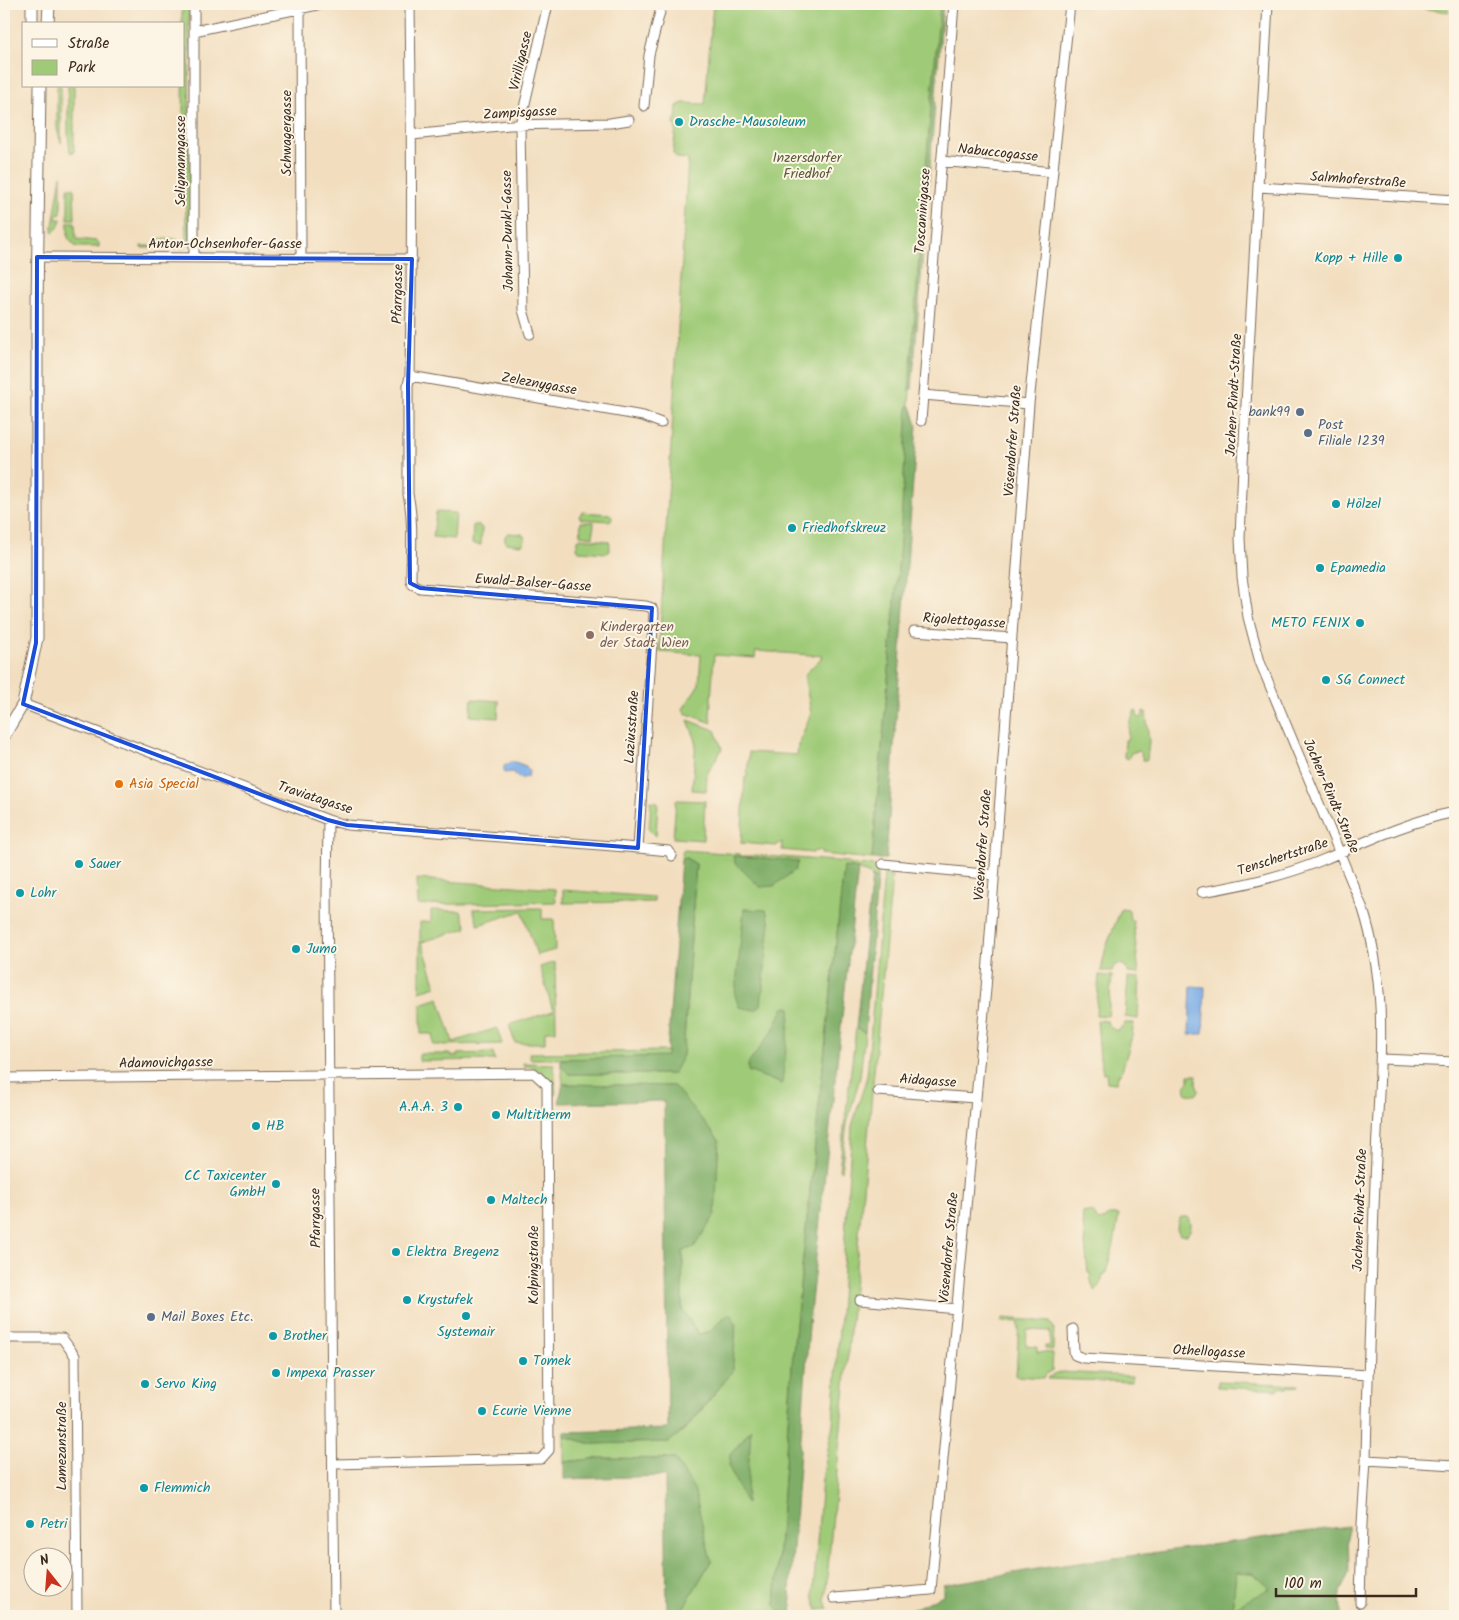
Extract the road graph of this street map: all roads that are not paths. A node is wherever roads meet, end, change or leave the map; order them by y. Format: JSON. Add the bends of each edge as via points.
{"nodes":[{"id":1,"x":32,"y":4,"type":"edge"},
{"id":2,"x":48,"y":4,"type":"edge"},
{"id":3,"x":194,"y":4,"type":"edge"},
{"id":4,"x":322,"y":4,"type":"edge"},
{"id":5,"x":410,"y":4,"type":"edge"},
{"id":6,"x":548,"y":4,"type":"edge"},
{"id":7,"x":662,"y":4,"type":"edge"},
{"id":8,"x":954,"y":4,"type":"edge"},
{"id":9,"x":1070,"y":4,"type":"edge"},
{"id":10,"x":1268,"y":4,"type":"edge"},
{"id":11,"x":300,"y":8,"type":"junction"},
{"id":12,"x":32,"y":22,"type":"edge"},
{"id":13,"x":48,"y":22,"type":"edge"},
{"id":14,"x":194,"y":31,"type":"junction"},
{"id":15,"x":40,"y":88,"type":"edge"},
{"id":16,"x":644,"y":106,"type":"dead end"},
{"id":17,"x":629,"y":120,"type":"dead end"},
{"id":18,"x":520,"y":125,"type":"junction"},
{"id":19,"x":412,"y":135,"type":"junction"},
{"id":20,"x":941,"y":161,"type":"junction"},
{"id":21,"x":1053,"y":172,"type":"junction"},
{"id":22,"x":1259,"y":187,"type":"junction"},
{"id":23,"x":1455,"y":200,"type":"edge"},
{"id":24,"x":37,"y":257,"type":"junction"},
{"id":25,"x":194,"y":258,"type":"junction"},
{"id":26,"x":302,"y":258,"type":"junction"},
{"id":27,"x":412,"y":259,"type":"junction"},
{"id":28,"x":530,"y":334,"type":"dead end"},
{"id":29,"x":410,"y":376,"type":"junction"},
{"id":30,"x":923,"y":395,"type":"junction"},
{"id":31,"x":1029,"y":404,"type":"junction"},
{"id":32,"x":921,"y":421,"type":"dead end"},
{"id":33,"x":661,"y":423,"type":"dead end"},
{"id":34,"x":412,"y":584,"type":"joint"},
{"id":35,"x":652,"y":608,"type":"joint"},
{"id":36,"x":914,"y":631,"type":"dead end"},
{"id":37,"x":1012,"y":638,"type":"junction"},
{"id":38,"x":23,"y":704,"type":"junction"},
{"id":39,"x":4,"y":736,"type":"edge"},
{"id":40,"x":1455,"y":812,"type":"edge"},
{"id":41,"x":328,"y":820,"type":"junction"},
{"id":42,"x":638,"y":848,"type":"junction"},
{"id":43,"x":1340,"y":852,"type":"junction"},
{"id":44,"x":672,"y":856,"type":"dead end"},
{"id":45,"x":883,"y":864,"type":"dead end"},
{"id":46,"x":994,"y":875,"type":"junction"},
{"id":47,"x":1202,"y":892,"type":"dead end"},
{"id":48,"x":1381,"y":1059,"type":"junction"},
{"id":49,"x":1455,"y":1062,"type":"edge"},
{"id":50,"x":329,"y":1076,"type":"junction"},
{"id":51,"x":4,"y":1078,"type":"edge"},
{"id":52,"x":878,"y":1091,"type":"dead end"},
{"id":53,"x":976,"y":1098,"type":"junction"},
{"id":54,"x":860,"y":1300,"type":"dead end"},
{"id":55,"x":957,"y":1309,"type":"junction"},
{"id":56,"x":1073,"y":1329,"type":"dead end"},
{"id":57,"x":4,"y":1338,"type":"edge"},
{"id":58,"x":1368,"y":1375,"type":"junction"},
{"id":59,"x":1366,"y":1460,"type":"junction"},
{"id":60,"x":334,"y":1464,"type":"junction"},
{"id":61,"x":1455,"y":1465,"type":"edge"},
{"id":62,"x":834,"y":1598,"type":"dead end"},
{"id":63,"x":1360,"y":1603,"type":"dead end"},
{"id":64,"x":77,"y":1616,"type":"edge"},
{"id":65,"x":334,"y":1616,"type":"edge"}],
"edges":[{"from":1,"to":12,"type":"main road"},
{"from":2,"to":13,"type":"main road"},
{"from":3,"to":14,"type":"street","name":"Seligmanngasse"},
{"from":4,"to":11,"type":"street"},
{"from":5,"to":19,"type":"street","name":"Pfarrgasse"},
{"from":6,"to":18,"type":"street","name":"Virilligasse"},
{"from":7,"to":16,"type":"street","via":[[649,55]]},
{"from":8,"to":20,"type":"street","name":"Toscaninigasse"},
{"from":9,"to":21,"type":"street","name":"Vösendorfer Straße"},
{"from":10,"to":22,"type":"street","name":"Jochen-Rindt-Straße"},
{"from":11,"to":14,"type":"street"},
{"from":11,"to":26,"type":"street","name":"Schwagergasse"},
{"from":14,"to":25,"type":"street","name":"Seligmanngasse"},
{"from":15,"to":24,"type":"main road"},
{"from":17,"to":18,"type":"street","name":"Zampisgasse"},
{"from":18,"to":19,"type":"street","name":"Zampisgasse"},
{"from":18,"to":28,"type":"street","name":"Johann-Dunkl-Gasse","via":[[523,310]]},
{"from":19,"to":27,"type":"street","name":"Pfarrgasse"},
{"from":20,"to":21,"type":"street","name":"Nabuccogasse"},
{"from":20,"to":30,"type":"street","name":"Toscaninigasse"},
{"from":21,"to":31,"type":"street","name":"Vösendorfer Straße"},
{"from":22,"to":23,"type":"street","name":"Salmhoferstraße"},
{"from":22,"to":43,"type":"street","name":"Jochen-Rindt-Straße","via":[[1241,518],[1242,577],[1260,662]]},
{"from":24,"to":25,"type":"street","name":"Anton-Ochsenhofer-Gasse"},
{"from":24,"to":38,"type":"main road","via":[[37,621],[36,643]]},
{"from":25,"to":26,"type":"street","name":"Anton-Ochsenhofer-Gasse"},
{"from":26,"to":27,"type":"street","name":"Anton-Ochsenhofer-Gasse"},
{"from":27,"to":29,"type":"street","name":"Pfarrgasse"},
{"from":29,"to":33,"type":"street","name":"Zeleznygasse","via":[[642,416]]},
{"from":29,"to":34,"type":"street","name":"Pfarrgasse","via":[[408,494]]},
{"from":30,"to":31,"type":"street"},
{"from":30,"to":32,"type":"street","name":"Toscaninigasse"},
{"from":31,"to":37,"type":"street","name":"Vösendorfer Straße"},
{"from":34,"to":35,"type":"street","name":"Ewald-Balser-Gasse","via":[[420,588]]},
{"from":35,"to":42,"type":"street","name":"Laziusstraße"},
{"from":36,"to":37,"type":"street","name":"Rigolettogasse"},
{"from":37,"to":46,"type":"street","name":"Vösendorfer Straße"},
{"from":38,"to":39,"type":"main road"},
{"from":38,"to":41,"type":"street","name":"Traviatagasse"},
{"from":40,"to":43,"type":"street","name":"Tenschertstraße","via":[[1407,826]]},
{"from":41,"to":42,"type":"street","name":"Traviatagasse"},
{"from":41,"to":50,"type":"street","name":"Pfarrgasse"},
{"from":42,"to":44,"type":"street","name":"Traviatagasse","via":[[669,851]]},
{"from":43,"to":47,"type":"street","name":"Tenschertstraße","via":[[1267,878]]},
{"from":43,"to":48,"type":"street","name":"Jochen-Rindt-Straße","via":[[1363,909],[1374,950],[1380,998]]},
{"from":45,"to":46,"type":"street"},
{"from":46,"to":53,"type":"street","name":"Vösendorfer Straße"},
{"from":48,"to":49,"type":"street"},
{"from":48,"to":58,"type":"street","name":"Jochen-Rindt-Straße"},
{"from":50,"to":51,"type":"street","name":"Adamovichgasse"},
{"from":50,"to":60,"type":"street","name":"Pfarrgasse"},
{"from":50,"to":60,"type":"street","name":"Kolpingstraße","via":[[534,1073],[547,1085],[549,1450],[541,1459]]},
{"from":52,"to":53,"type":"street","name":"Aidagasse"},
{"from":53,"to":55,"type":"street","name":"Vösendorfer Straße"},
{"from":54,"to":55,"type":"street"},
{"from":55,"to":62,"type":"street","name":"Vösendorfer Straße","via":[[931,1590]]},
{"from":56,"to":58,"type":"street","name":"Othellogasse","via":[[1075,1355],[1083,1358]]},
{"from":57,"to":64,"type":"street","name":"Lamezanstraße","via":[[62,1338],[75,1356]]},
{"from":58,"to":59,"type":"street","name":"Jochen-Rindt-Straße"},
{"from":59,"to":61,"type":"street"},
{"from":59,"to":63,"type":"street","name":"Jochen-Rindt-Straße"},
{"from":60,"to":65,"type":"street","name":"Pfarrgasse"}]}
